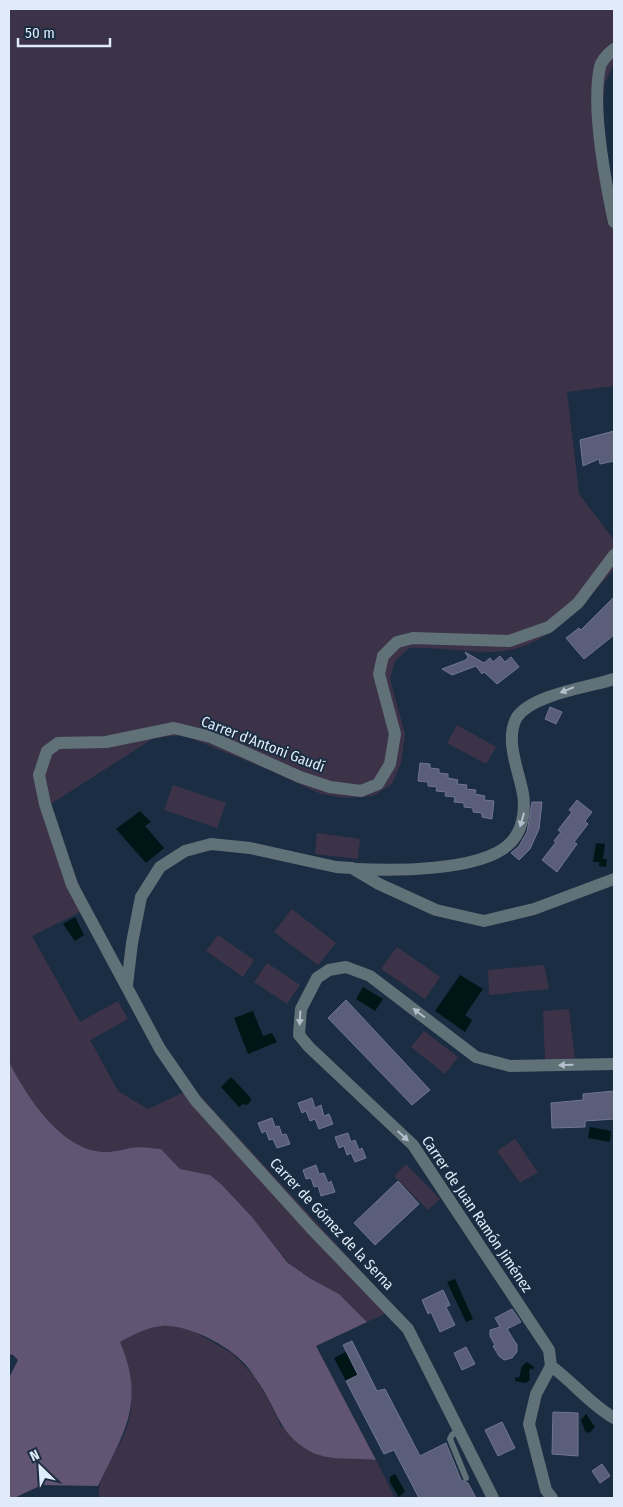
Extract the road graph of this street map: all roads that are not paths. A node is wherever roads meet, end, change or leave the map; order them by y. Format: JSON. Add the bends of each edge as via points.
{"nodes":[{"id":1,"x":614,"y":49,"type":"edge"},
{"id":2,"x":614,"y":222,"type":"edge"},
{"id":3,"x":614,"y":555,"type":"edge"},
{"id":4,"x":614,"y":679,"type":"edge"},
{"id":5,"x":352,"y":868,"type":"junction"},
{"id":6,"x":614,"y":879,"type":"edge"},
{"id":7,"x":127,"y":985,"type":"junction"},
{"id":8,"x":614,"y":1064,"type":"edge"},
{"id":9,"x":552,"y":1366,"type":"junction"},
{"id":10,"x":614,"y":1418,"type":"edge"},
{"id":11,"x":460,"y":1429,"type":"junction"},
{"id":12,"x":466,"y":1478,"type":"dead end"},
{"id":13,"x":547,"y":1496,"type":"edge"},
{"id":14,"x":493,"y":1498,"type":"edge"}],
"edges":[{"from":1,"to":2,"type":"street","via":[[600,65],[597,99],[605,182]]},
{"from":3,"to":7,"type":"street","name":"Carrer d'Antoni Gaudí","via":[[578,603],[549,627],[509,642],[413,638],[397,642],[383,656],[379,674],[395,734],[390,764],[378,784],[361,791],[330,787],[300,777],[211,737],[174,728],[106,742],[58,743],[47,751],[40,775],[45,804],[72,885]]},
{"from":4,"to":5,"type":"street","one_way":true,"via":[[574,687],[518,716],[511,735],[524,811],[516,836],[507,846],[466,864],[377,870]]},
{"from":5,"to":6,"type":"street","via":[[436,910],[484,921],[534,909]]},
{"from":5,"to":7,"type":"street","via":[[250,848],[211,844],[185,851],[160,867],[141,897]]},
{"from":7,"to":11,"type":"street","name":"Carrer de Gómez de la Serna","via":[[160,1049],[196,1101],[408,1329]]},
{"from":8,"to":9,"type":"street","name":"Carrer de Juan Ramón Jiménez","one_way":true,"via":[[510,1066],[476,1057],[370,976],[346,967],[328,970],[317,978],[301,1008],[299,1035],[413,1145],[549,1350]]},
{"from":9,"to":10,"type":"street","via":[[600,1410]]},
{"from":9,"to":13,"type":"street","via":[[536,1394],[529,1424]]},
{"from":11,"to":12,"type":"lane","via":[[450,1439]]},
{"from":11,"to":14,"type":"street","name":"Carrer de Gómez de la Serna"}]}
